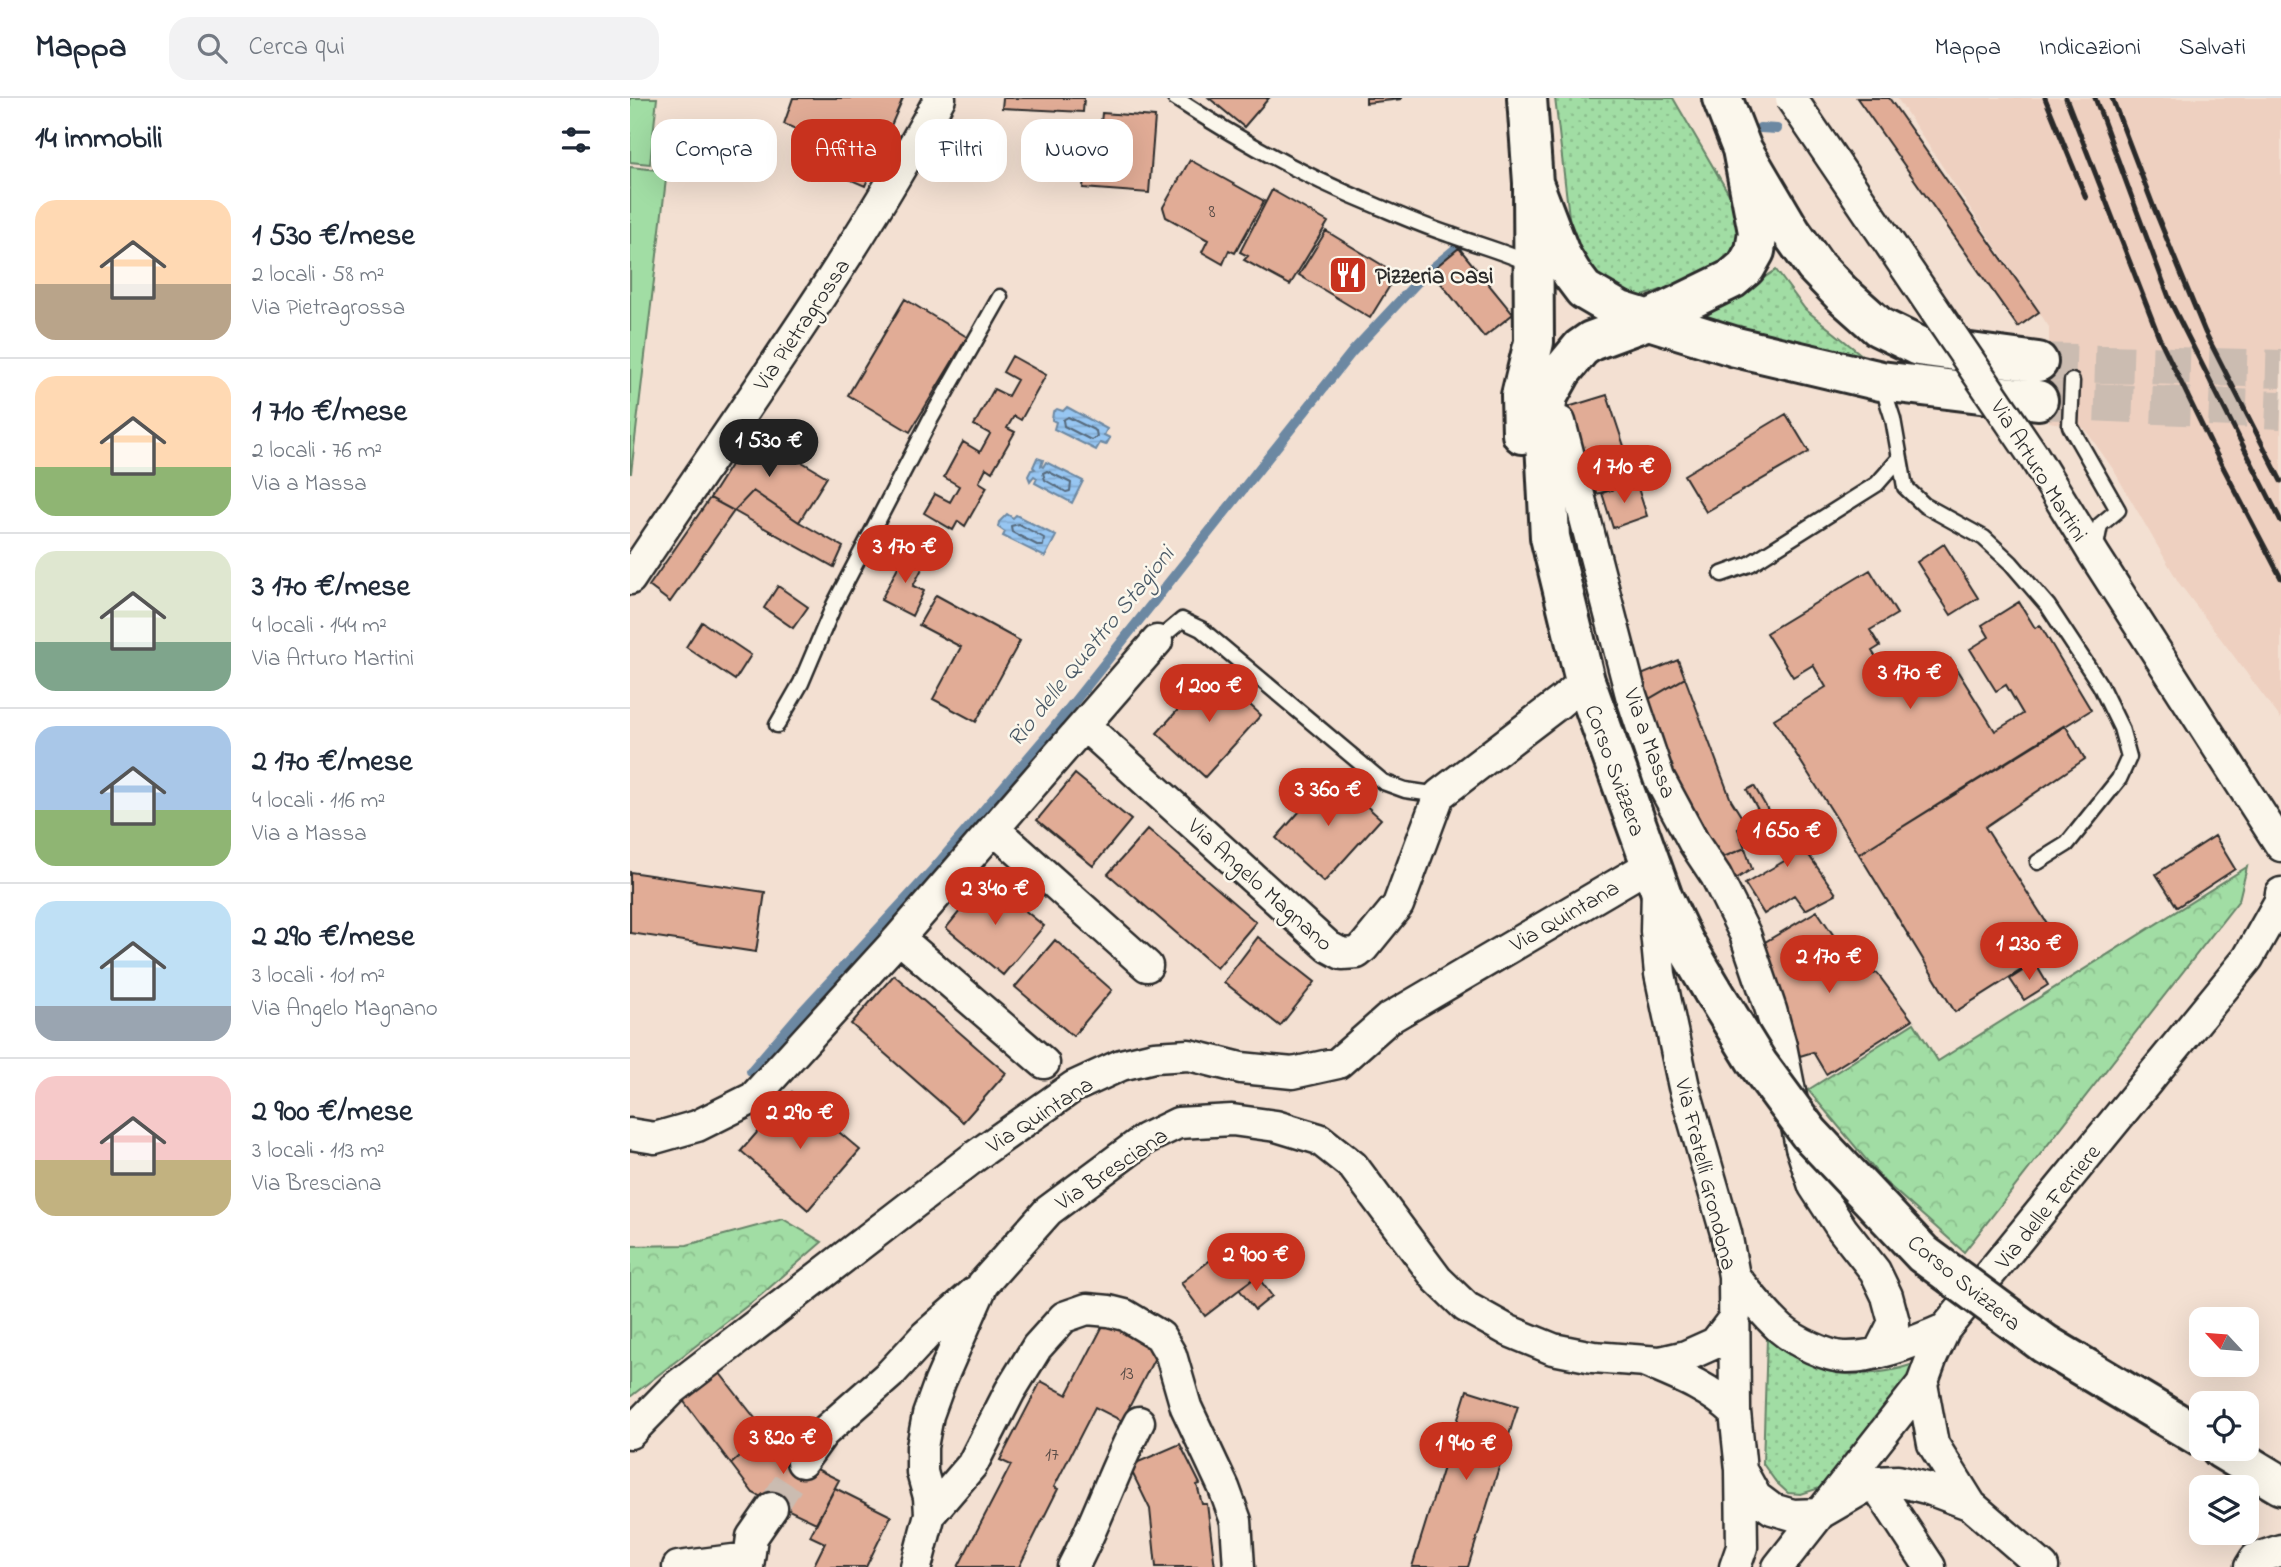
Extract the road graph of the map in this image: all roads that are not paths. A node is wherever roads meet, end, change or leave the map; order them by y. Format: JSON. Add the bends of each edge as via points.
{"nodes":[{"id":1,"x":940,"y":98,"type":"edge"},
{"id":2,"x":1175,"y":98,"type":"edge"},
{"id":3,"x":1527,"y":98,"type":"edge"},
{"id":4,"x":1722,"y":98,"type":"edge"},
{"id":5,"x":1791,"y":98,"type":"edge"},
{"id":6,"x":1742,"y":149,"type":"junction"},
{"id":7,"x":1533,"y":183,"type":"junction"},
{"id":8,"x":1533,"y":265,"type":"junction"},
{"id":9,"x":1000,"y":297,"type":"dead end"},
{"id":10,"x":1648,"y":320,"type":"junction"},
{"id":11,"x":2038,"y":362,"type":"tunnel mouth"},
{"id":12,"x":1881,"y":381,"type":"junction"},
{"id":13,"x":2072,"y":381,"type":"dead end"},
{"id":14,"x":2038,"y":400,"type":"tunnel mouth"},
{"id":15,"x":1560,"y":422,"type":"dead end"},
{"id":16,"x":1899,"y":459,"type":"junction"},
{"id":17,"x":1550,"y":537,"type":"junction"},
{"id":18,"x":2095,"y":556,"type":"junction"},
{"id":19,"x":1722,"y":574,"type":"dead end"},
{"id":20,"x":630,"y":579,"type":"edge"},
{"id":21,"x":1157,"y":641,"type":"joint"},
{"id":22,"x":1585,"y":681,"type":"junction"},
{"id":23,"x":778,"y":725,"type":"dead end"},
{"id":24,"x":1085,"y":726,"type":"junction"},
{"id":25,"x":1439,"y":795,"type":"junction"},
{"id":26,"x":994,"y":829,"type":"junction"},
{"id":27,"x":2281,"y":846,"type":"edge"},
{"id":28,"x":2038,"y":862,"type":"dead end"},
{"id":29,"x":1654,"y":873,"type":"junction"},
{"id":30,"x":2280,"y":897,"type":"edge"},
{"id":31,"x":899,"y":938,"type":"junction"},
{"id":32,"x":1147,"y":966,"type":"dead end"},
{"id":33,"x":1044,"y":1063,"type":"dead end"},
{"id":34,"x":630,"y":1134,"type":"edge"},
{"id":35,"x":1734,"y":1276,"type":"junction"},
{"id":36,"x":984,"y":1284,"type":"junction"},
{"id":37,"x":1735,"y":1317,"type":"junction"},
{"id":38,"x":1945,"y":1329,"type":"junction"},
{"id":39,"x":1879,"y":1352,"type":"junction"},
{"id":40,"x":1645,"y":1362,"type":"junction"},
{"id":41,"x":1923,"y":1384,"type":"junction"},
{"id":42,"x":1735,"y":1412,"type":"junction"},
{"id":43,"x":1139,"y":1422,"type":"dead end"},
{"id":44,"x":2189,"y":1430,"type":"edge"},
{"id":45,"x":630,"y":1433,"type":"edge"},
{"id":46,"x":2241,"y":1461,"type":"edge"},
{"id":47,"x":802,"y":1462,"type":"tunnel mouth"},
{"id":48,"x":1741,"y":1470,"type":"junction"},
{"id":49,"x":1874,"y":1482,"type":"junction"},
{"id":50,"x":2281,"y":1485,"type":"edge"},
{"id":51,"x":1972,"y":1505,"type":"junction"},
{"id":52,"x":772,"y":1508,"type":"tunnel mouth"},
{"id":53,"x":930,"y":1514,"type":"junction"},
{"id":54,"x":1819,"y":1514,"type":"junction"},
{"id":55,"x":2281,"y":1550,"type":"edge"},
{"id":56,"x":749,"y":1563,"type":"edge"},
{"id":57,"x":678,"y":1567,"type":"edge"},
{"id":58,"x":916,"y":1567,"type":"edge"},
{"id":59,"x":1073,"y":1567,"type":"edge"},
{"id":60,"x":1239,"y":1567,"type":"edge"},
{"id":61,"x":1735,"y":1567,"type":"edge"},
{"id":62,"x":1778,"y":1567,"type":"edge"},
{"id":63,"x":1930,"y":1567,"type":"edge"},
{"id":64,"x":2043,"y":1567,"type":"edge"},
{"id":65,"x":2250,"y":1567,"type":"edge"}],
"edges":[{"from":1,"to":20,"type":"street","name":"Via Pietragrossa","via":[[849,254]]},
{"from":2,"to":8,"type":"lane","via":[[1306,175]]},
{"from":3,"to":7,"type":"main road"},
{"from":4,"to":6,"type":"main road"},
{"from":5,"to":18,"type":"street","name":"Via Arturo Martini","bridge":true,"via":[[2034,456]]},
{"from":6,"to":10,"type":"main road","name":"Corso Svizzera","via":[[1756,214],[1755,251],[1732,279]]},
{"from":6,"to":11,"type":"main road","via":[[1815,266],[1880,327],[1918,346]]},
{"from":7,"to":8,"type":"main road"},
{"from":7,"to":10,"type":"main road","via":[[1561,256],[1584,290],[1620,311]]},
{"from":8,"to":17,"type":"main road","via":[[1534,342],[1521,396],[1523,458]]},
{"from":9,"to":23,"type":"lane","via":[[834,605]]},
{"from":10,"to":12,"type":"main road","via":[[1736,347]]},
{"from":10,"to":17,"type":"main road","name":"Corso Svizzera","via":[[1581,348],[1548,396],[1544,424]]},
{"from":12,"to":14,"type":"main road"},
{"from":12,"to":16,"type":"lane"},
{"from":13,"to":18,"type":"lane","via":[[2070,426],[2118,510],[2100,525]]},
{"from":15,"to":39,"type":"street","name":"Via a Massa","via":[[1631,695],[1659,778],[1745,934],[1781,1046],[1797,1130],[1814,1186],[1875,1271],[1887,1296],[1895,1322]]},
{"from":16,"to":19,"type":"lane","via":[[1877,484],[1750,564]]},
{"from":16,"to":28,"type":"lane","via":[[1905,487],[1924,505],[1984,538],[2048,606],[2100,685],[2120,728],[2129,757],[2119,779],[2067,844]]},
{"from":17,"to":22,"type":"main road","name":"Corso Svizzera"},
{"from":18,"to":27,"type":"street","name":"Via Arturo Martini"},
{"from":21,"to":24,"type":"street"},
{"from":21,"to":25,"type":"lane","via":[[1182,620],[1200,629],[1383,782]]},
{"from":22,"to":25,"type":"street"},
{"from":22,"to":29,"type":"main road","name":"Corso Svizzera"},
{"from":24,"to":25,"type":"street","name":"Via Angelo Magnano","via":[[1342,954],[1363,948],[1398,905]]},
{"from":24,"to":26,"type":"street"},
{"from":26,"to":31,"type":"street"},
{"from":26,"to":32,"type":"street"},
{"from":29,"to":35,"type":"street","name":"Via Fratelli Grondona","via":[[1660,974],[1684,1087]]},
{"from":29,"to":44,"type":"main road","name":"Corso Svizzera","bridge":true,"via":[[1684,942],[1758,1064],[1810,1133],[1923,1254],[2045,1344]]},
{"from":29,"to":45,"type":"street","name":"Via Quintana","via":[[1388,1019],[1338,1063],[1293,1073],[1241,1069],[1189,1055],[1154,1057],[1121,1065],[1073,1087],[974,1157],[673,1389]]},
{"from":30,"to":38,"type":"street","name":"Via delle Ferriere","via":[[2248,958]]},
{"from":31,"to":33,"type":"street"},
{"from":31,"to":34,"type":"street","via":[[752,1098],[697,1126],[655,1138]]},
{"from":35,"to":37,"type":"street","name":"Via Fratelli Grondona"},
{"from":35,"to":39,"type":"street","via":[[1796,1341],[1844,1357]]},
{"from":36,"to":40,"type":"street","name":"Via Bresciana","via":[[1048,1211],[1145,1139],[1178,1123],[1232,1120],[1276,1126],[1319,1139],[1353,1166],[1437,1279],[1466,1307],[1553,1349]]},
{"from":36,"to":47,"type":"street","via":[[823,1433]]},
{"from":36,"to":53,"type":"street","name":"Via Bresciana","via":[[928,1415],[922,1472]]},
{"from":37,"to":40,"type":"street","name":"Via Bresciana","via":[[1715,1343],[1686,1356]]},
{"from":37,"to":42,"type":"street","name":"Via Fratelli Grondona"},
{"from":38,"to":39,"type":"street"},
{"from":38,"to":41,"type":"street","name":"Via delle Ferriere"},
{"from":40,"to":42,"type":"street","name":"Via Bresciana","via":[[1704,1388]]},
{"from":41,"to":51,"type":"street","via":[[1933,1444]]},
{"from":41,"to":54,"type":"street","name":"Via delle Ferriere"},
{"from":42,"to":48,"type":"street","name":"Via Fratelli Grondona"},
{"from":43,"to":59,"type":"street"},
{"from":46,"to":50,"type":"main road"},
{"from":48,"to":54,"type":"street","name":"Via Fratelli Grondona","via":[[1756,1497],[1772,1509],[1793,1515]]},
{"from":48,"to":61,"type":"street","name":"Via Fratelli Grondona","via":[[1742,1547]]},
{"from":49,"to":51,"type":"street","via":[[1898,1481]]},
{"from":49,"to":54,"type":"street","name":"Via delle Ferriere"},
{"from":49,"to":63,"type":"street"},
{"from":51,"to":64,"type":"street"},
{"from":52,"to":56,"type":"street","via":[[752,1537]]},
{"from":53,"to":58,"type":"street","name":"Via Bresciana"},
{"from":53,"to":60,"type":"street","via":[[972,1465],[1037,1347],[1065,1317],[1087,1309],[1110,1311],[1160,1336],[1171,1355],[1186,1407],[1236,1521]]},
{"from":54,"to":62,"type":"street","name":"Via delle Ferriere"},
{"from":55,"to":65,"type":"street","via":[[2255,1559]]},
{"from":56,"to":57,"type":"street"}]}
